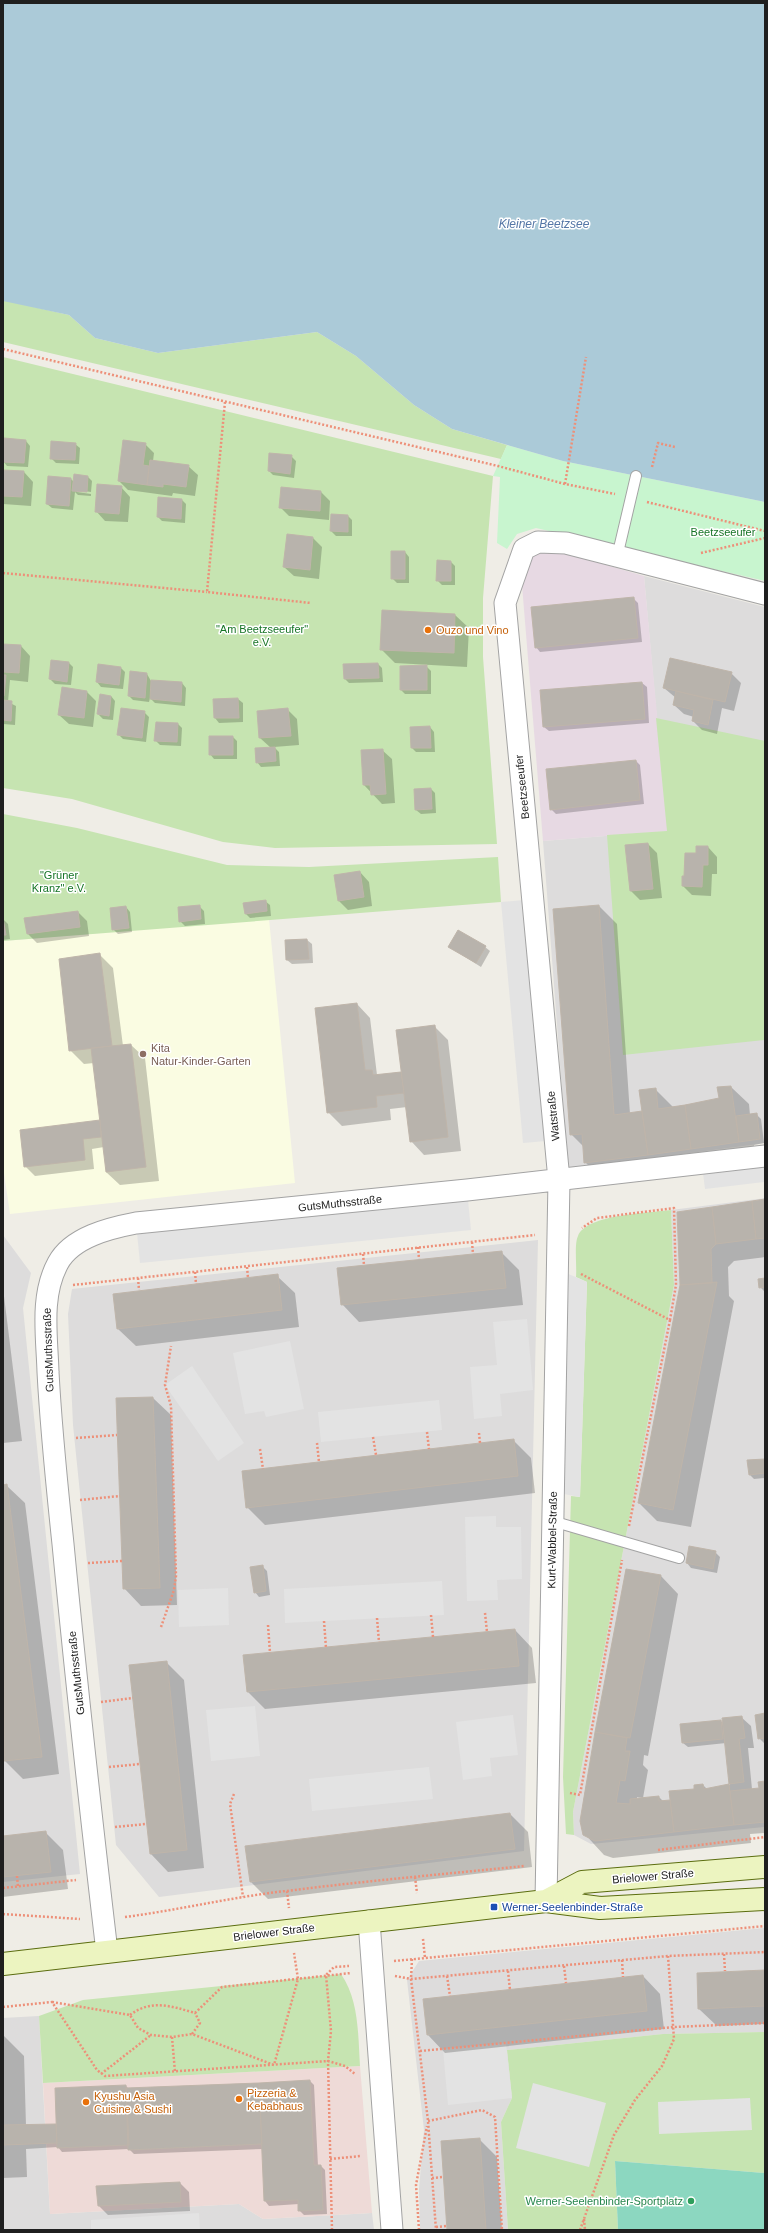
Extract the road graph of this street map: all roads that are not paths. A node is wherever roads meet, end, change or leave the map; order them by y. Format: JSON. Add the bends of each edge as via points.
{"nodes":[{"id":1,"x":636,"y":476,"type":"dead end"},
{"id":2,"x":617,"y":557,"type":"junction"},
{"id":3,"x":765,"y":594,"type":"edge"},
{"id":4,"x":527,"y":846,"type":"joint"},
{"id":5,"x":765,"y":1156,"type":"edge"},
{"id":6,"x":560,"y":1180,"type":"junction"},
{"id":7,"x":552,"y":1522,"type":"junction"},
{"id":8,"x":679,"y":1558,"type":"dead end"},
{"id":9,"x":765,"y":1867,"type":"edge"},
{"id":10,"x":765,"y":1899,"type":"edge"},
{"id":11,"x":546,"y":1901,"type":"junction"},
{"id":12,"x":369,"y":1921,"type":"junction"},
{"id":13,"x":107,"y":1952,"type":"junction"},
{"id":14,"x":3,"y":1964,"type":"edge"},
{"id":15,"x":392,"y":2230,"type":"edge"}],
"edges":[{"from":1,"to":2,"type":"lane"},
{"from":2,"to":3,"type":"street","name":"Beetzseeufer"},
{"from":2,"to":4,"type":"street","name":"Beetzseeufer","via":[[566,544],[538,542],[524,549],[510,583],[505,603]]},
{"from":4,"to":6,"type":"street","name":"Watstraße"},
{"from":5,"to":6,"type":"street"},
{"from":6,"to":7,"type":"street","name":"Kurt-Wabbel-Straße"},
{"from":6,"to":13,"type":"street","name":"GutsMuthsstraße","via":[[136,1223],[109,1228],[88,1237],[58,1262],[49,1288],[46,1309],[52,1440]]},
{"from":7,"to":8,"type":"lane"},
{"from":7,"to":11,"type":"street","name":"Kurt-Wabbel-Straße"},
{"from":9,"to":11,"type":"main road","name":"Brielower Straße","via":[[582,1882]]},
{"from":10,"to":11,"type":"main road","name":"Brielower Straße","via":[[600,1908]]},
{"from":11,"to":12,"type":"main road","name":"Brielower Straße"},
{"from":12,"to":13,"type":"main road","name":"Brielower Straße"},
{"from":12,"to":15,"type":"street"},
{"from":13,"to":14,"type":"main road","name":"Brielower Straße"}]}
